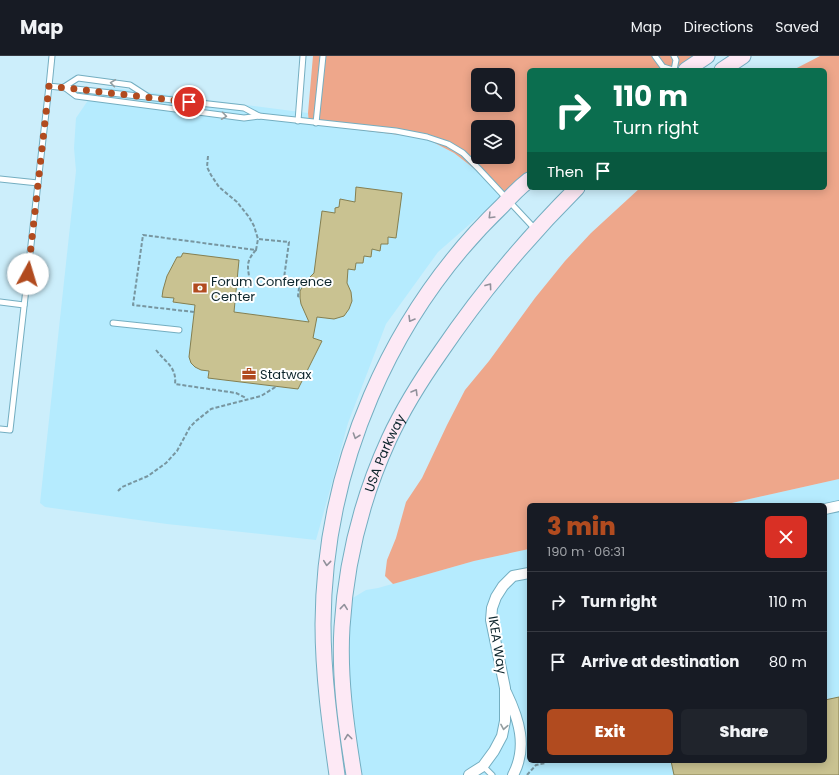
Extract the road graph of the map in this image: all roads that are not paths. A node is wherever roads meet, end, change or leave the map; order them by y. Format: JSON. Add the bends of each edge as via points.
{"nodes":[{"id":1,"x":52,"y":56,"type":"edge"},
{"id":2,"x":303,"y":56,"type":"edge"},
{"id":3,"x":324,"y":56,"type":"edge"},
{"id":4,"x":654,"y":56,"type":"edge"},
{"id":5,"x":674,"y":56,"type":"edge"},
{"id":6,"x":707,"y":56,"type":"edge"},
{"id":7,"x":743,"y":56,"type":"edge"},
{"id":8,"x":667,"y":68,"type":"edge"},
{"id":9,"x":674,"y":68,"type":"edge"},
{"id":10,"x":689,"y":68,"type":"edge"},
{"id":11,"x":725,"y":68,"type":"edge"},
{"id":12,"x":49,"y":86,"type":"junction"},
{"id":13,"x":64,"y":87,"type":"junction"},
{"id":14,"x":131,"y":95,"type":"junction"},
{"id":15,"x":148,"y":97,"type":"junction"},
{"id":16,"x":130,"y":103,"type":"junction"},
{"id":17,"x":259,"y":116,"type":"junction"},
{"id":18,"x":298,"y":121,"type":"junction"},
{"id":19,"x":316,"y":123,"type":"junction"},
{"id":20,"x":0,"y":179,"type":"edge"},
{"id":21,"x":527,"y":182,"type":"edge"},
{"id":22,"x":38,"y":183,"type":"junction"},
{"id":23,"x":575,"y":190,"type":"edge"},
{"id":24,"x":507,"y":200,"type":"junction"},
{"id":25,"x":536,"y":230,"type":"junction"},
{"id":26,"x":0,"y":302,"type":"edge"},
{"id":27,"x":24,"y":305,"type":"junction"},
{"id":28,"x":113,"y":322,"type":"dead end"},
{"id":29,"x":179,"y":330,"type":"dead end"},
{"id":30,"x":0,"y":429,"type":"edge"},
{"id":31,"x":839,"y":506,"type":"edge"},
{"id":32,"x":827,"y":509,"type":"edge"},
{"id":33,"x":527,"y":573,"type":"edge"},
{"id":34,"x":505,"y":688,"type":"junction"},
{"id":35,"x":483,"y":766,"type":"junction"},
{"id":36,"x":337,"y":775,"type":"edge"},
{"id":37,"x":354,"y":775,"type":"edge"},
{"id":38,"x":469,"y":775,"type":"edge"},
{"id":39,"x":492,"y":775,"type":"edge"},
{"id":40,"x":513,"y":775,"type":"edge"}],
"edges":[{"from":1,"to":12,"type":"lane"},
{"from":2,"to":18,"type":"lane"},
{"from":3,"to":19,"type":"lane"},
{"from":4,"to":8,"type":"lane"},
{"from":5,"to":9,"type":"lane"},
{"from":6,"to":10,"type":"street"},
{"from":7,"to":11,"type":"street"},
{"from":12,"to":13,"type":"lane"},
{"from":12,"to":22,"type":"lane"},
{"from":13,"to":14,"type":"lane"},
{"from":15,"to":13,"type":"lane","one_way":true,"via":[[130,85],[78,78]]},
{"from":13,"to":16,"type":"lane","via":[[76,96]]},
{"from":14,"to":15,"type":"lane"},
{"from":14,"to":16,"type":"lane"},
{"from":15,"to":17,"type":"lane","via":[[244,108]]},
{"from":16,"to":17,"type":"lane","one_way":true,"via":[[244,118]]},
{"from":17,"to":18,"type":"lane"},
{"from":18,"to":19,"type":"lane"},
{"from":19,"to":24,"type":"lane","via":[[396,131],[448,144],[463,153]]},
{"from":20,"to":22,"type":"lane"},
{"from":21,"to":24,"type":"street"},
{"from":22,"to":27,"type":"lane"},
{"from":23,"to":25,"type":"street","name":"USA Parkway"},
{"from":24,"to":25,"type":"lane"},
{"from":24,"to":36,"type":"street","one_way":true,"via":[[464,246],[422,301],[375,387],[350,452],[333,524],[324,593],[327,703]]},
{"from":37,"to":25,"type":"street","name":"USA Parkway","one_way":true,"via":[[342,684],[342,628],[347,579],[365,503],[390,438],[416,389],[503,267]]},
{"from":26,"to":27,"type":"lane"},
{"from":27,"to":30,"type":"lane","via":[[10,430]]},
{"from":28,"to":29,"type":"lane"},
{"from":31,"to":32,"type":"street"},
{"from":33,"to":34,"type":"street","name":"IKEA Way","via":[[513,576],[503,586],[492,608],[491,620]]},
{"from":34,"to":35,"type":"street","name":"IKEA Way","one_way":true,"via":[[505,721],[502,736]]},
{"from":34,"to":40,"type":"street","name":"IKEA Way","via":[[514,708],[521,738],[521,753]]},
{"from":35,"to":38,"type":"street","name":"IKEA Way"},
{"from":35,"to":39,"type":"lane"}]}
